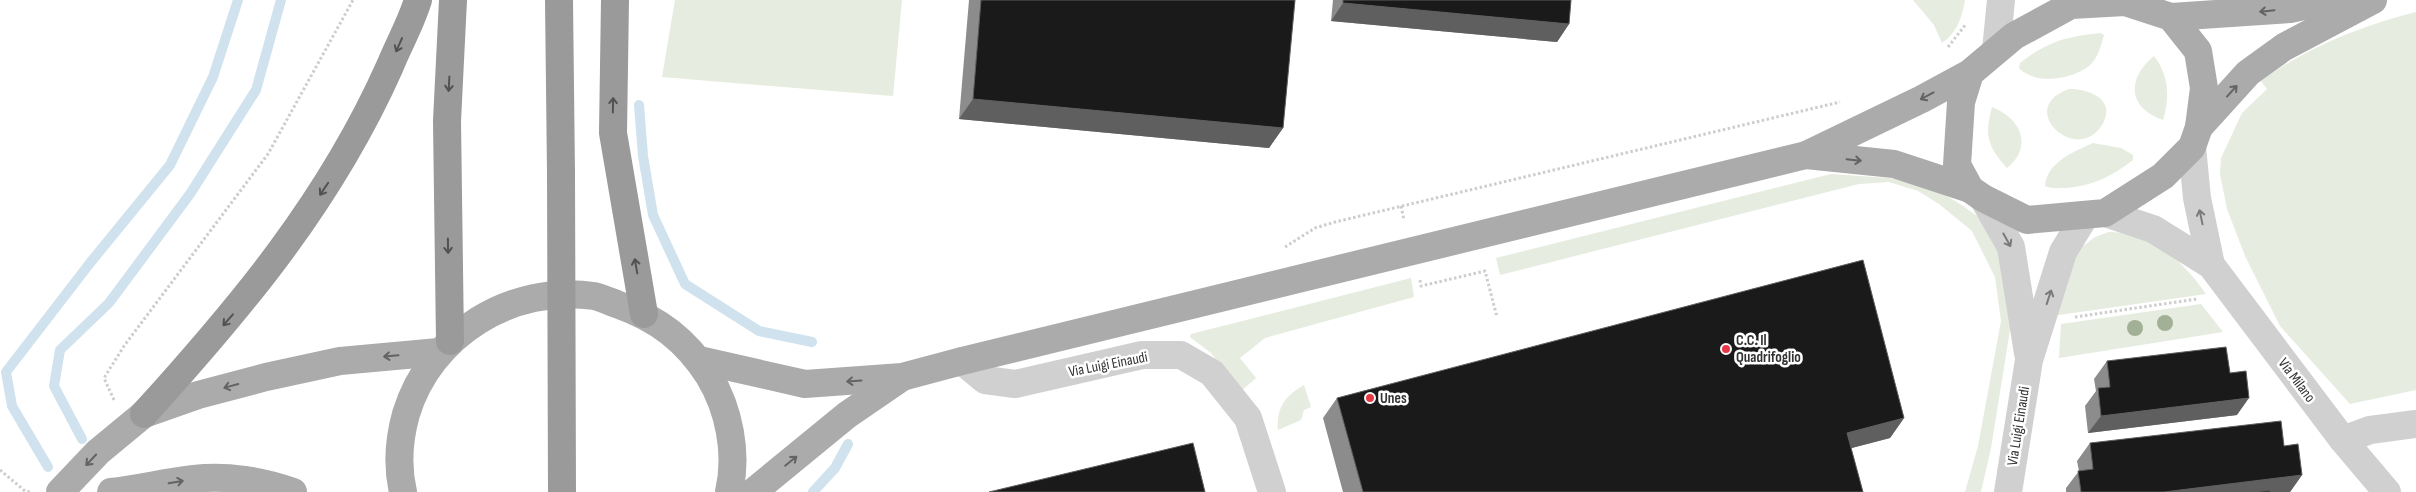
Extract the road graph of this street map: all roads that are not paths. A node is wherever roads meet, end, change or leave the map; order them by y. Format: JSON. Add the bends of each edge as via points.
{"nodes":[{"id":1,"x":418,"y":0,"type":"edge"},
{"id":2,"x":453,"y":0,"type":"edge"},
{"id":3,"x":559,"y":0,"type":"edge"},
{"id":4,"x":615,"y":0,"type":"edge"},
{"id":5,"x":2001,"y":0,"type":"edge"},
{"id":6,"x":2332,"y":0,"type":"edge"},
{"id":7,"x":2374,"y":0,"type":"edge"},
{"id":8,"x":2124,"y":1,"type":"edge"},
{"id":9,"x":2171,"y":17,"type":"junction"},
{"id":10,"x":1996,"y":50,"type":"junction"},
{"id":11,"x":1970,"y":73,"type":"junction"},
{"id":12,"x":2196,"y":137,"type":"junction"},
{"id":13,"x":1806,"y":155,"type":"junction"},
{"id":14,"x":1976,"y":193,"type":"junction"},
{"id":15,"x":2095,"y":214,"type":"junction"},
{"id":16,"x":2211,"y":265,"type":"junction"},
{"id":17,"x":644,"y":314,"type":"junction"},
{"id":18,"x":444,"y":346,"type":"junction"},
{"id":19,"x":699,"y":360,"type":"junction"},
{"id":20,"x":2029,"y":360,"type":"junction"},
{"id":21,"x":962,"y":361,"type":"junction"},
{"id":22,"x":902,"y":378,"type":"junction"},
{"id":23,"x":136,"y":420,"type":"junction"},
{"id":24,"x":2416,"y":424,"type":"edge"},
{"id":25,"x":2343,"y":440,"type":"junction"},
{"id":26,"x":60,"y":492,"type":"edge"},
{"id":27,"x":111,"y":492,"type":"edge"},
{"id":28,"x":292,"y":492,"type":"edge"},
{"id":29,"x":403,"y":492,"type":"edge"},
{"id":30,"x":562,"y":492,"type":"edge"},
{"id":31,"x":729,"y":492,"type":"edge"},
{"id":32,"x":753,"y":492,"type":"edge"},
{"id":33,"x":1272,"y":492,"type":"edge"},
{"id":34,"x":2008,"y":492,"type":"edge"},
{"id":35,"x":2387,"y":492,"type":"edge"}],
"edges":[{"from":1,"to":23,"type":"highway","one_way":true,"via":[[380,89],[332,177],[279,255],[235,311]]},
{"from":2,"to":18,"type":"highway","one_way":true,"via":[[447,121]]},
{"from":3,"to":30,"type":"highway","bridge":true},
{"from":17,"to":4,"type":"highway","one_way":true,"via":[[613,133]]},
{"from":5,"to":10,"type":"street"},
{"from":6,"to":9,"type":"main road","one_way":true,"via":[[2274,10]]},
{"from":12,"to":7,"type":"main road","one_way":true,"via":[[2248,73],[2284,47]]},
{"from":8,"to":9,"type":"main road"},
{"from":8,"to":10,"type":"main road","via":[[2070,5],[2014,36]]},
{"from":9,"to":12,"type":"main road","via":[[2198,51],[2204,88]]},
{"from":10,"to":11,"type":"main road"},
{"from":11,"to":13,"type":"main road","one_way":true},
{"from":11,"to":14,"type":"main road","via":[[1961,102],[1957,165]]},
{"from":12,"to":15,"type":"main road","via":[[2163,176]]},
{"from":16,"to":12,"type":"street","name":"Via Milano","one_way":true,"via":[[2197,198]]},
{"from":13,"to":14,"type":"main road","one_way":true,"via":[[1894,164]]},
{"from":13,"to":21,"type":"main road"},
{"from":14,"to":15,"type":"main road","via":[[2027,220]]},
{"from":14,"to":20,"type":"street","one_way":true,"via":[[2011,247]]},
{"from":15,"to":16,"type":"street","name":"Via Milano","via":[[2153,230]]},
{"from":20,"to":15,"type":"street","one_way":true,"via":[[2063,252]]},
{"from":16,"to":25,"type":"street","name":"Via Milano"},
{"from":17,"to":18,"type":"main road","via":[[595,296],[542,296],[492,311]]},
{"from":17,"to":19,"type":"main road","via":[[674,334]]},
{"from":18,"to":23,"type":"main road","one_way":true,"via":[[340,361],[266,377],[198,395]]},
{"from":18,"to":29,"type":"main road","via":[[423,374],[410,399],[399,454]]},
{"from":22,"to":19,"type":"main road","one_way":true,"via":[[805,384]]},
{"from":19,"to":31,"type":"main road","via":[[716,388],[728,419],[732,451]]},
{"from":20,"to":34,"type":"street","name":"Via Luigi Einaudi"},
{"from":21,"to":22,"type":"main road"},
{"from":21,"to":33,"type":"street","name":"Via Luigi Einaudi","via":[[985,380],[1015,384],[1142,355],[1181,355],[1212,373],[1248,418]]},
{"from":32,"to":22,"type":"main road","one_way":true,"via":[[847,415]]},
{"from":23,"to":26,"type":"main road","one_way":true,"via":[[98,452]]},
{"from":24,"to":25,"type":"street","via":[[2370,430]]},
{"from":25,"to":35,"type":"street","name":"Via Milano"},
{"from":27,"to":28,"type":"main road","one_way":true,"via":[[196,478],[272,484]]}]}
